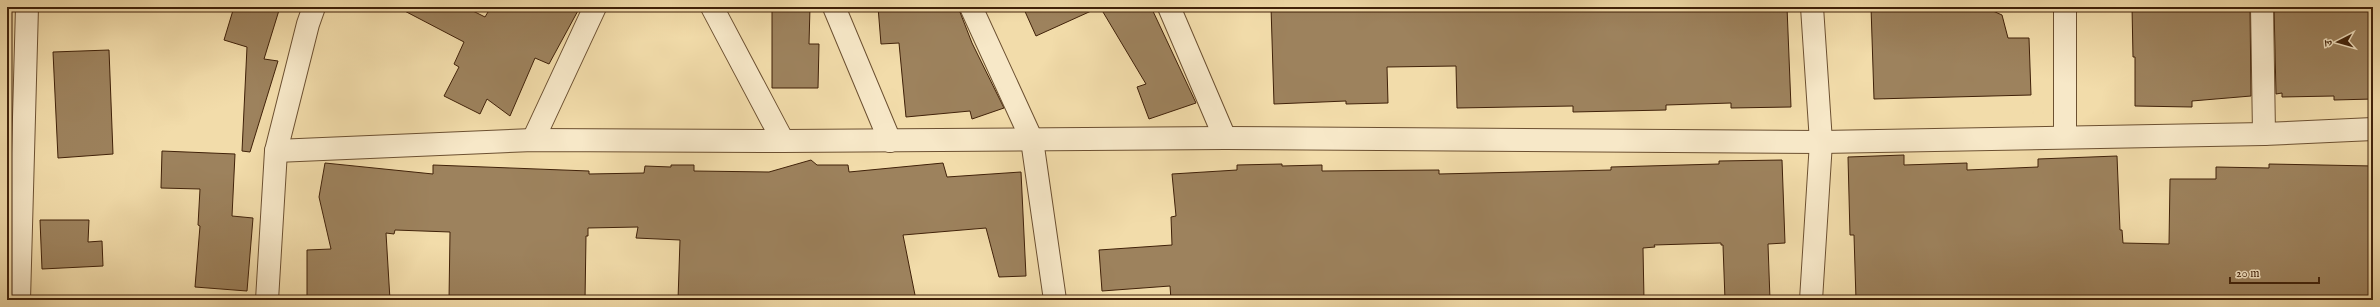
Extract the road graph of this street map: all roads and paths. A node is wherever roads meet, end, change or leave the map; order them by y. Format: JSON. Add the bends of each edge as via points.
{"nodes":[{"id":1,"x":27,"y":7,"type":"edge"},
{"id":2,"x":314,"y":7,"type":"edge"},
{"id":3,"x":595,"y":7,"type":"edge"},
{"id":4,"x":712,"y":7,"type":"edge"},
{"id":5,"x":834,"y":7,"type":"edge"},
{"id":6,"x":971,"y":7,"type":"edge"},
{"id":7,"x":1169,"y":7,"type":"edge"},
{"id":8,"x":1812,"y":7,"type":"edge"},
{"id":9,"x":2065,"y":7,"type":"edge"},
{"id":10,"x":2262,"y":7,"type":"edge"},
{"id":11,"x":2373,"y":130,"type":"edge"},
{"id":12,"x":2264,"y":134,"type":"junction"},
{"id":13,"x":2065,"y":137,"type":"junction"},
{"id":14,"x":1225,"y":138,"type":"junction"},
{"id":15,"x":533,"y":140,"type":"junction"},
{"id":16,"x":1032,"y":140,"type":"junction"},
{"id":17,"x":783,"y":141,"type":"junction"},
{"id":18,"x":890,"y":141,"type":"junction"},
{"id":19,"x":1821,"y":142,"type":"junction"},
{"id":20,"x":276,"y":151,"type":"junction"},
{"id":21,"x":19,"y":300,"type":"edge"},
{"id":22,"x":267,"y":300,"type":"edge"},
{"id":23,"x":1055,"y":300,"type":"edge"},
{"id":24,"x":1811,"y":300,"type":"edge"}],
"edges":[{"from":1,"to":21,"type":"street"},
{"from":2,"to":20,"type":"street"},
{"from":3,"to":15,"type":"street"},
{"from":4,"to":17,"type":"street"},
{"from":5,"to":18,"type":"street"},
{"from":6,"to":16,"type":"street"},
{"from":7,"to":14,"type":"street"},
{"from":8,"to":19,"type":"street"},
{"from":9,"to":13,"type":"street"},
{"from":10,"to":12,"type":"street"},
{"from":11,"to":12,"type":"street"},
{"from":12,"to":13,"type":"street"},
{"from":13,"to":19,"type":"street"},
{"from":14,"to":16,"type":"street"},
{"from":14,"to":19,"type":"street"},
{"from":15,"to":17,"type":"street"},
{"from":15,"to":20,"type":"street"},
{"from":16,"to":18,"type":"street"},
{"from":16,"to":23,"type":"street"},
{"from":17,"to":18,"type":"street"},
{"from":19,"to":24,"type":"street"},
{"from":20,"to":22,"type":"street"}]}
